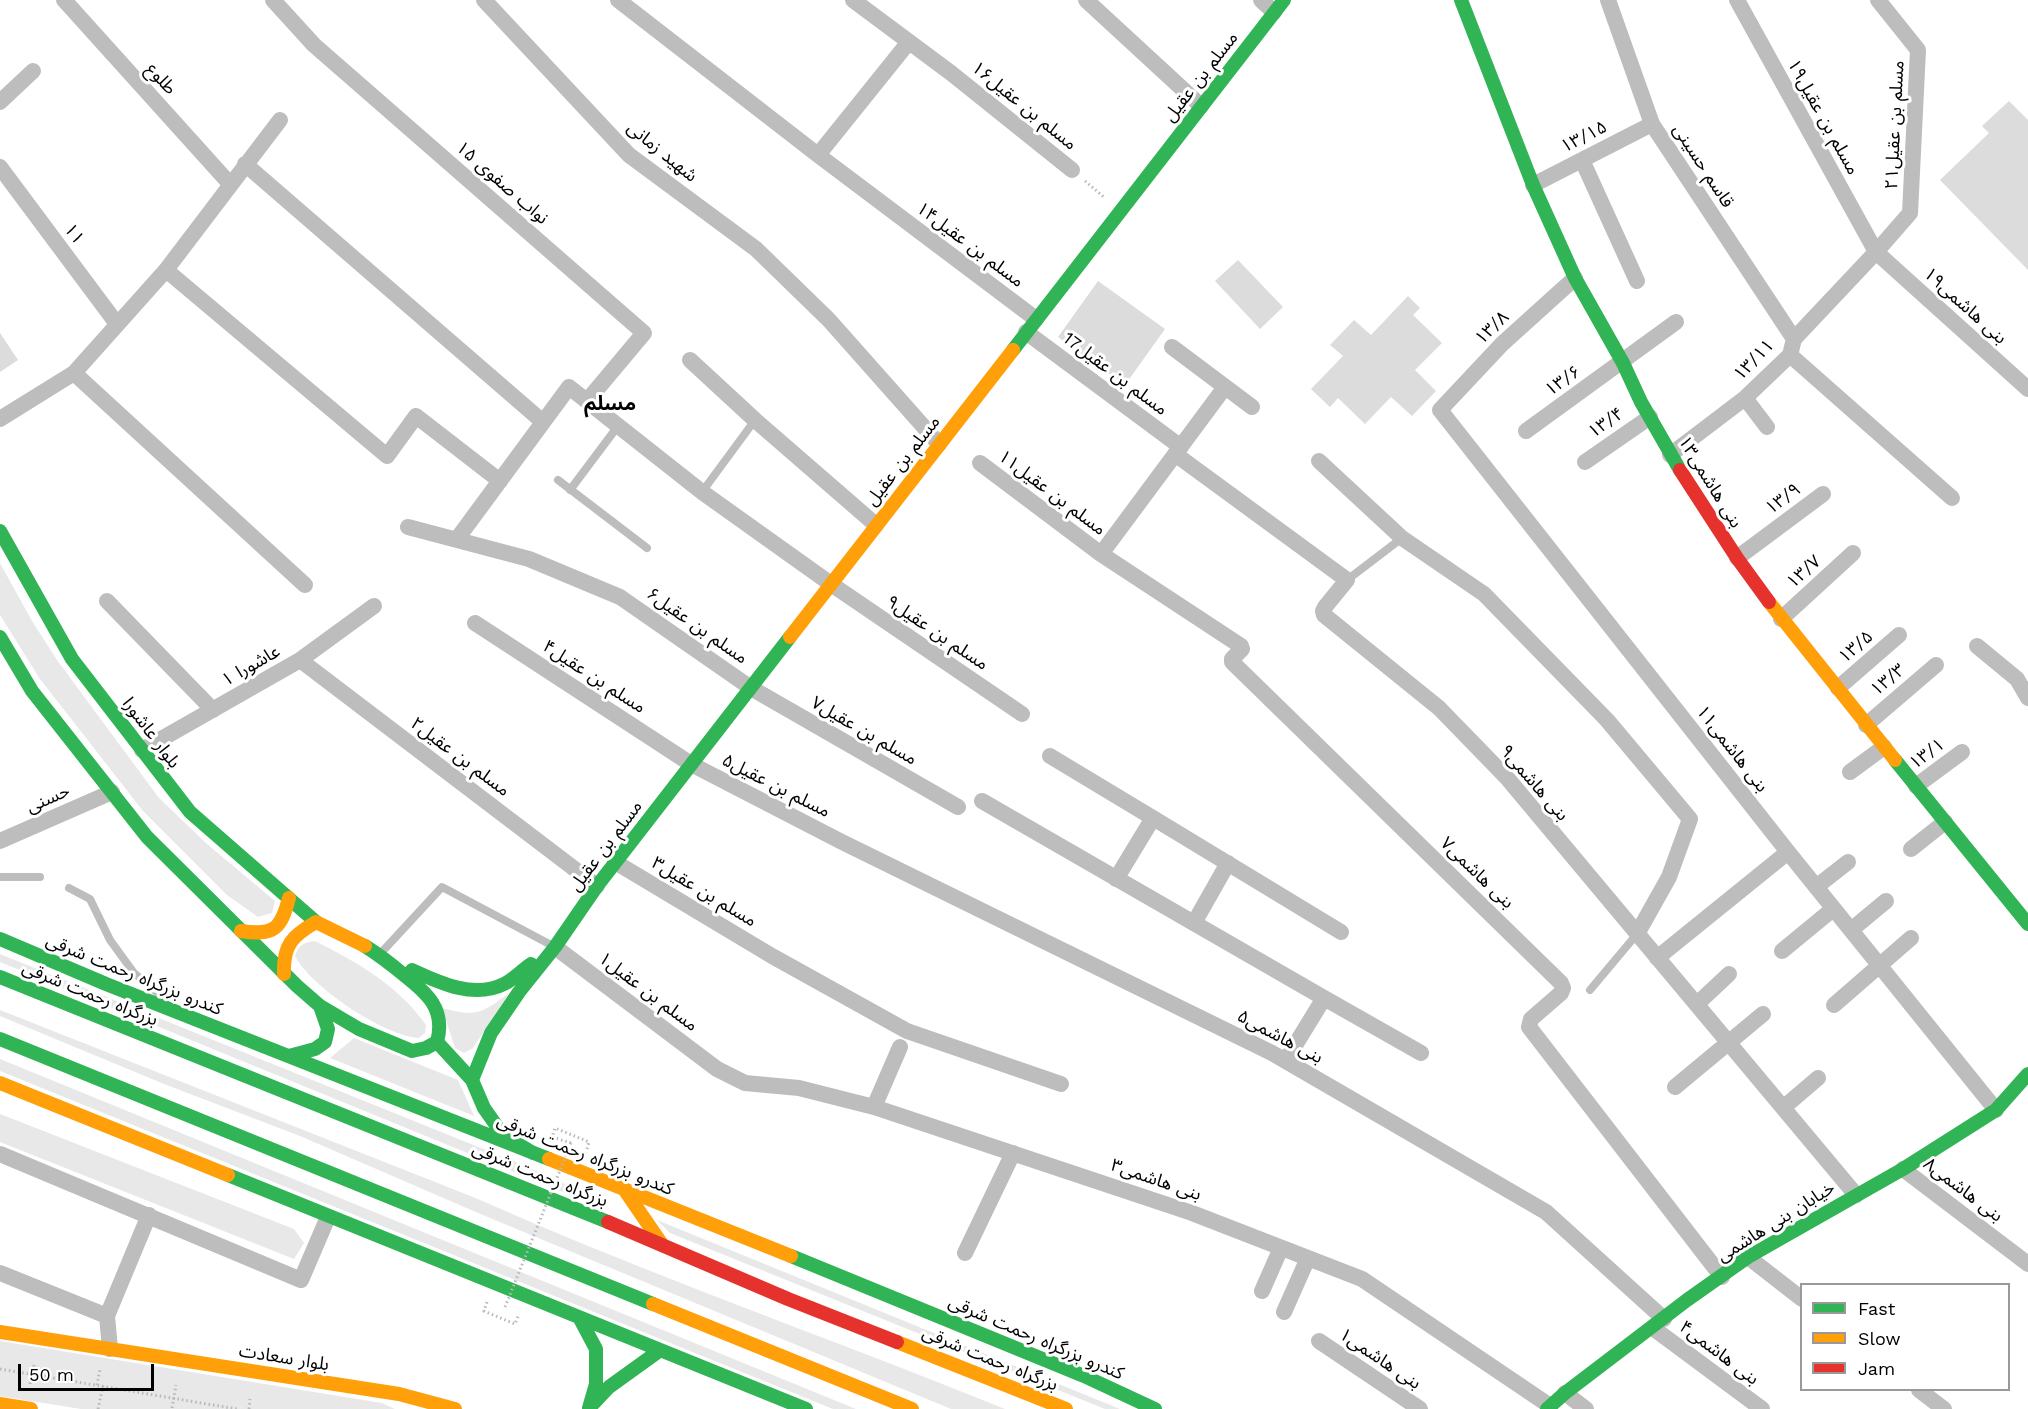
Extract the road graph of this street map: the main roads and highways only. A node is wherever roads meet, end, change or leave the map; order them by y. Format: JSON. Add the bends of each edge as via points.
{"nodes":[{"id":1,"x":1461,"y":0,"type":"edge"},
{"id":2,"x":1279,"y":6,"type":"edge"},
{"id":3,"x":0,"y":531,"type":"edge"},
{"id":4,"x":0,"y":637,"type":"edge"},
{"id":5,"x":289,"y":898,"type":"junction"},
{"id":6,"x":316,"y":922,"type":"junction"},
{"id":7,"x":2028,"y":924,"type":"edge"},
{"id":8,"x":241,"y":930,"type":"junction"},
{"id":9,"x":0,"y":939,"type":"edge"},
{"id":10,"x":555,"y":947,"type":"junction"},
{"id":11,"x":380,"y":955,"type":"junction"},
{"id":12,"x":284,"y":974,"type":"junction"},
{"id":13,"x":0,"y":977,"type":"edge"},
{"id":14,"x":320,"y":1006,"type":"junction"},
{"id":15,"x":0,"y":1039,"type":"edge"},
{"id":16,"x":436,"y":1042,"type":"junction"},
{"id":17,"x":289,"y":1056,"type":"junction"},
{"id":18,"x":2028,"y":1074,"type":"edge"},
{"id":19,"x":472,"y":1080,"type":"junction"},
{"id":20,"x":0,"y":1083,"type":"edge"},
{"id":21,"x":533,"y":1153,"type":"junction"},
{"id":22,"x":624,"y":1189,"type":"junction"},
{"id":23,"x":661,"y":1243,"type":"junction"},
{"id":24,"x":579,"y":1317,"type":"junction"},
{"id":25,"x":0,"y":1332,"type":"edge"},
{"id":26,"x":659,"y":1351,"type":"junction"},
{"id":27,"x":399,"y":1395,"type":"junction"},
{"id":28,"x":0,"y":1404,"type":"edge"},
{"id":29,"x":1548,"y":1407,"type":"edge"},
{"id":30,"x":31,"y":1409,"type":"edge"},
{"id":31,"x":435,"y":1409,"type":"edge"},
{"id":32,"x":455,"y":1409,"type":"edge"},
{"id":33,"x":589,"y":1409,"type":"edge"},
{"id":34,"x":806,"y":1409,"type":"edge"},
{"id":35,"x":912,"y":1409,"type":"edge"},
{"id":36,"x":1066,"y":1409,"type":"edge"},
{"id":37,"x":1155,"y":1409,"type":"edge"}],
"edges":[{"from":1,"to":7,"type":"main road","name":"بنی هاشمی۱۳","via":[[1533,185],[1575,278],[1670,455],[1781,619]]},
{"from":2,"to":10,"type":"main road","name":"مسلم بن عقیل","via":[[615,862]]},
{"from":3,"to":5,"type":"main road","name":"بلوار عاشورا","via":[[72,659],[190,812]]},
{"from":4,"to":8,"type":"main road","via":[[32,691],[147,837]]},
{"from":5,"to":6,"type":"main road","name":"بلوار عاشورا"},
{"from":5,"to":8,"type":"main road","via":[[284,917],[275,930],[262,934]]},
{"from":6,"to":11,"type":"main road","name":"بلوار عاشورا"},
{"from":6,"to":12,"type":"main road","via":[[288,942]]},
{"from":8,"to":12,"type":"main road"},
{"from":9,"to":17,"type":"main road","name":"کندرو بزرگراه رحمت شرقی"},
{"from":10,"to":11,"type":"main road","via":[[503,984],[474,991],[436,982]]},
{"from":10,"to":19,"type":"main road","name":"مسلم بن عقیل","via":[[491,1033]]},
{"from":11,"to":16,"type":"main road","via":[[428,994],[439,1017]]},
{"from":12,"to":14,"type":"main road"},
{"from":13,"to":23,"type":"main road","name":"بزرگراه رحمت شرقی"},
{"from":14,"to":16,"type":"main road","via":[[359,1029],[412,1051]]},
{"from":14,"to":17,"type":"main road","via":[[329,1031],[324,1044]]},
{"from":15,"to":35,"type":"main road"},
{"from":16,"to":19,"type":"main road"},
{"from":17,"to":21,"type":"main road","name":"کندرو بزرگراه رحمت شرقی"},
{"from":18,"to":29,"type":"main road","name":"خیابان بنی هاشمی","via":[[1996,1110],[1903,1169],[1748,1257]]},
{"from":19,"to":21,"type":"main road","via":[[484,1108],[503,1135]]},
{"from":20,"to":24,"type":"main road"},
{"from":21,"to":22,"type":"main road","name":"کندرو بزرگراه رحمت شرقی"},
{"from":22,"to":23,"type":"main road"},
{"from":22,"to":37,"type":"main road","name":"کندرو بزرگراه رحمت شرقی"},
{"from":23,"to":36,"type":"main road","name":"بزرگراه رحمت شرقی","via":[[788,1299]]},
{"from":24,"to":26,"type":"main road"},
{"from":24,"to":33,"type":"main road","via":[[596,1349],[596,1384]]},
{"from":25,"to":27,"type":"main road","name":"بلوار سعادت"},
{"from":26,"to":33,"type":"main road","via":[[609,1387]]},
{"from":26,"to":34,"type":"main road"},
{"from":27,"to":31,"type":"main road"},
{"from":27,"to":32,"type":"main road","name":"بلوار سعادت"},
{"from":28,"to":30,"type":"main road"}]}
